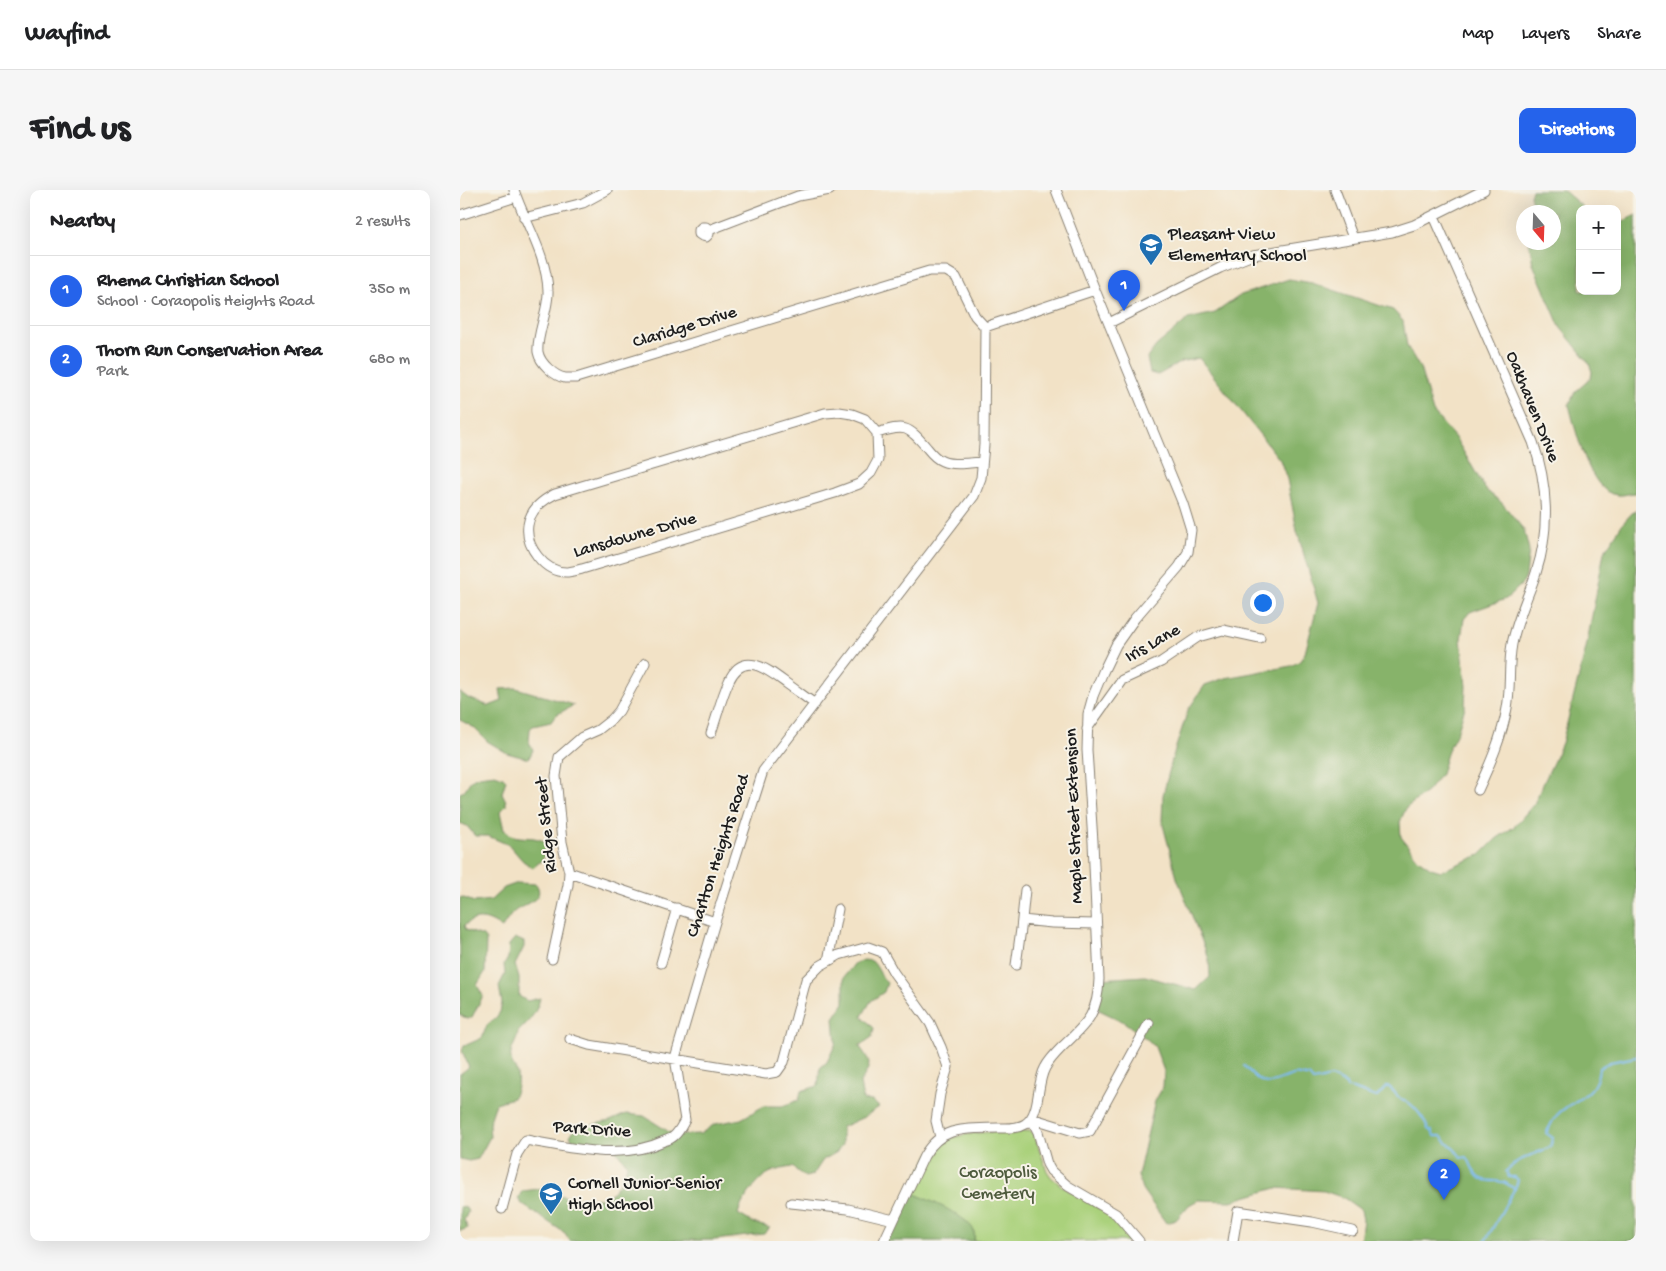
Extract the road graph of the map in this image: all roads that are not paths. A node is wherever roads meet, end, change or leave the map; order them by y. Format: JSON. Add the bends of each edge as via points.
{"nodes":[{"id":1,"x":607,"y":190,"type":"edge"},
{"id":2,"x":830,"y":190,"type":"edge"},
{"id":3,"x":1056,"y":190,"type":"edge"},
{"id":4,"x":1335,"y":190,"type":"edge"},
{"id":5,"x":1484,"y":190,"type":"edge"},
{"id":6,"x":515,"y":193,"type":"edge"},
{"id":7,"x":798,"y":193,"type":"edge"},
{"id":8,"x":460,"y":215,"type":"edge"},
{"id":9,"x":1434,"y":216,"type":"junction"},
{"id":10,"x":524,"y":218,"type":"junction"},
{"id":11,"x":709,"y":230,"type":"dead end"},
{"id":12,"x":1353,"y":238,"type":"junction"},
{"id":13,"x":1095,"y":290,"type":"junction"},
{"id":14,"x":1109,"y":323,"type":"junction"},
{"id":15,"x":984,"y":327,"type":"junction"},
{"id":16,"x":877,"y":433,"type":"junction"},
{"id":17,"x":981,"y":462,"type":"junction"},
{"id":18,"x":1260,"y":638,"type":"dead end"},
{"id":19,"x":645,"y":662,"type":"dead end"},
{"id":20,"x":814,"y":704,"type":"junction"},
{"id":21,"x":1087,"y":729,"type":"junction"},
{"id":22,"x":711,"y":734,"type":"dead end"},
{"id":23,"x":1478,"y":790,"type":"dead end"},
{"id":24,"x":569,"y":872,"type":"junction"},
{"id":25,"x":1025,"y":890,"type":"dead end"},
{"id":26,"x":677,"y":908,"type":"junction"},
{"id":27,"x":838,"y":909,"type":"dead end"},
{"id":28,"x":1022,"y":920,"type":"junction"},
{"id":29,"x":715,"y":922,"type":"junction"},
{"id":30,"x":1096,"y":924,"type":"junction"},
{"id":31,"x":552,"y":960,"type":"dead end"},
{"id":32,"x":828,"y":961,"type":"junction"},
{"id":33,"x":661,"y":963,"type":"dead end"},
{"id":34,"x":1016,"y":964,"type":"dead end"},
{"id":35,"x":1149,"y":1023,"type":"dead end"},
{"id":36,"x":570,"y":1039,"type":"dead end"},
{"id":37,"x":675,"y":1058,"type":"junction"},
{"id":38,"x":1031,"y":1118,"type":"junction"},
{"id":39,"x":940,"y":1137,"type":"junction"},
{"id":40,"x":791,"y":1202,"type":"dead end"},
{"id":41,"x":502,"y":1210,"type":"dead end"},
{"id":42,"x":894,"y":1220,"type":"junction"},
{"id":43,"x":1353,"y":1231,"type":"dead end"},
{"id":44,"x":884,"y":1241,"type":"edge"},
{"id":45,"x":1139,"y":1241,"type":"edge"},
{"id":46,"x":1233,"y":1241,"type":"edge"}],
"edges":[{"from":1,"to":10,"type":"street","via":[[583,203]]},
{"from":2,"to":7,"type":"street"},
{"from":3,"to":13,"type":"street","name":"Maple Street Extension"},
{"from":4,"to":12,"type":"street"},
{"from":5,"to":9,"type":"street"},
{"from":6,"to":8,"type":"street"},
{"from":6,"to":10,"type":"street","name":"Claridge Drive"},
{"from":7,"to":11,"type":"street"},
{"from":9,"to":12,"type":"street","via":[[1392,232]]},
{"from":9,"to":23,"type":"street","name":"Oakhaven Drive","via":[[1533,442],[1541,468],[1546,509],[1542,549],[1512,645],[1506,716],[1498,745]]},
{"from":10,"to":15,"type":"street","name":"Claridge Drive","via":[[546,274],[548,293],[538,352],[552,372],[564,378],[576,378],[929,271],[946,271],[956,277]]},
{"from":12,"to":14,"type":"street","via":[[1253,254]]},
{"from":13,"to":14,"type":"street","name":"Maple Street Extension"},
{"from":13,"to":15,"type":"street"},
{"from":14,"to":21,"type":"street","name":"Maple Street Extension","via":[[1189,519],[1191,542],[1179,567],[1135,618],[1111,654],[1090,705]]},
{"from":15,"to":17,"type":"street","name":"Charlton Heights Road","via":[[984,445]]},
{"from":16,"to":16,"type":"street","name":"Lansdowne Drive","via":[[865,419],[852,414],[825,414],[555,494],[542,501],[533,512],[528,525],[530,543],[539,558],[551,568],[565,572],[835,493],[859,484],[871,474],[878,460]]},
{"from":16,"to":17,"type":"street","via":[[894,427],[906,428],[942,462]]},
{"from":17,"to":20,"type":"street","name":"Charlton Heights Road","via":[[981,478],[974,496]]},
{"from":18,"to":21,"type":"street","name":"Iris Lane","via":[[1223,630],[1198,637],[1160,662],[1122,680]]},
{"from":19,"to":24,"type":"street","name":"Ridge Street","via":[[612,719],[582,737],[559,757],[556,776],[562,842]]},
{"from":20,"to":22,"type":"street","via":[[766,668],[743,665],[728,682]]},
{"from":20,"to":29,"type":"street","name":"Charlton Heights Road","via":[[763,772]]},
{"from":21,"to":30,"type":"street","name":"Maple Street Extension"},
{"from":24,"to":26,"type":"street"},
{"from":24,"to":31,"type":"street","name":"Ridge Street"},
{"from":25,"to":28,"type":"street"},
{"from":26,"to":29,"type":"street"},
{"from":26,"to":33,"type":"street"},
{"from":27,"to":32,"type":"street"},
{"from":28,"to":30,"type":"street"},
{"from":28,"to":34,"type":"street"},
{"from":29,"to":37,"type":"street","name":"Charlton Heights Road"},
{"from":30,"to":38,"type":"street","name":"Maple Street Extension","via":[[1100,979],[1098,1001],[1087,1022],[1045,1067]]},
{"from":32,"to":37,"type":"street","via":[[806,980],[784,1062],[776,1072],[766,1074]]},
{"from":32,"to":39,"type":"street","via":[[868,947],[882,952],[930,1023],[948,1067],[936,1121]]},
{"from":35,"to":38,"type":"street","via":[[1090,1131],[1080,1133]]},
{"from":36,"to":37,"type":"street"},
{"from":37,"to":41,"type":"street","name":"Park Drive","via":[[685,1120],[675,1136],[634,1151],[613,1152],[526,1140],[517,1154]]},
{"from":38,"to":39,"type":"street","via":[[1015,1127],[965,1129]]},
{"from":38,"to":45,"type":"street","via":[[1051,1171],[1068,1186],[1116,1214]]},
{"from":39,"to":42,"type":"street","via":[[924,1156]]},
{"from":40,"to":42,"type":"street","via":[[848,1209]]},
{"from":42,"to":44,"type":"street"},
{"from":43,"to":46,"type":"street","via":[[1238,1211]]}]}
